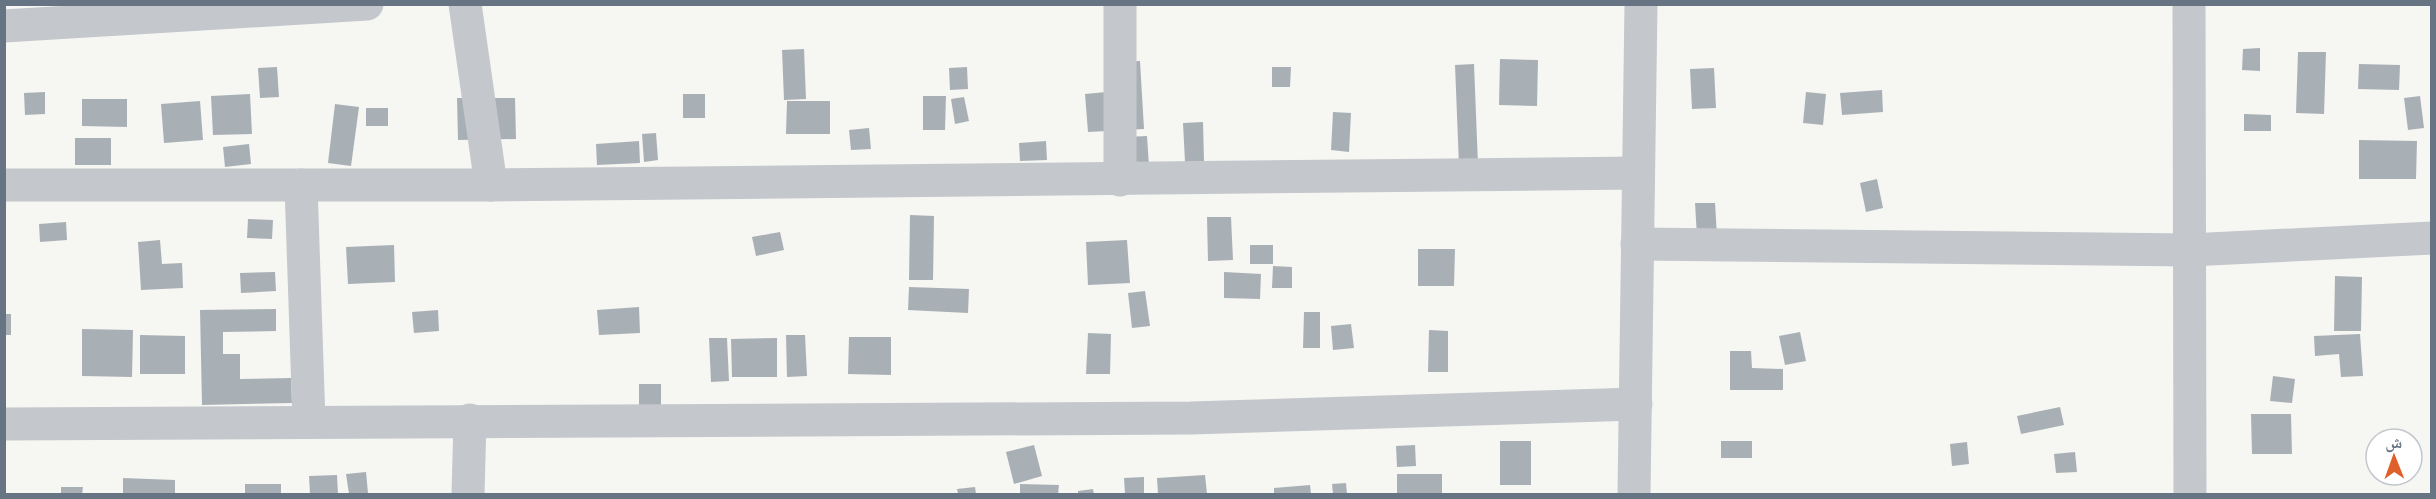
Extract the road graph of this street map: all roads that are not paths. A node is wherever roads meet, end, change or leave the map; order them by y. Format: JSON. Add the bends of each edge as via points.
{"nodes":[{"id":1,"x":367,"y":4,"type":"edge"},
{"id":2,"x":465,"y":4,"type":"edge"},
{"id":3,"x":1120,"y":4,"type":"edge"},
{"id":4,"x":1641,"y":4,"type":"edge"},
{"id":5,"x":2189,"y":4,"type":"edge"},
{"id":6,"x":4,"y":26,"type":"edge"},
{"id":7,"x":1638,"y":173,"type":"junction"},
{"id":8,"x":1120,"y":180,"type":"junction"},
{"id":9,"x":4,"y":185,"type":"edge"},
{"id":10,"x":301,"y":185,"type":"junction"},
{"id":11,"x":491,"y":185,"type":"junction"},
{"id":12,"x":2432,"y":238,"type":"edge"},
{"id":13,"x":1637,"y":244,"type":"junction"},
{"id":14,"x":2190,"y":250,"type":"junction"},
{"id":15,"x":1636,"y":405,"type":"junction"},
{"id":16,"x":470,"y":420,"type":"junction"},
{"id":17,"x":309,"y":422,"type":"junction"},
{"id":18,"x":4,"y":424,"type":"edge"},
{"id":19,"x":468,"y":495,"type":"edge"},
{"id":20,"x":1634,"y":495,"type":"edge"},
{"id":21,"x":2190,"y":495,"type":"edge"}],
"edges":[{"from":1,"to":6,"type":"street"},
{"from":2,"to":11,"type":"street"},
{"from":3,"to":8,"type":"street"},
{"from":4,"to":7,"type":"street"},
{"from":5,"to":14,"type":"street"},
{"from":7,"to":8,"type":"street"},
{"from":7,"to":13,"type":"street"},
{"from":8,"to":11,"type":"street"},
{"from":9,"to":10,"type":"street"},
{"from":10,"to":11,"type":"street"},
{"from":10,"to":17,"type":"street"},
{"from":12,"to":14,"type":"street"},
{"from":13,"to":14,"type":"street"},
{"from":13,"to":15,"type":"street"},
{"from":14,"to":21,"type":"street"},
{"from":15,"to":16,"type":"street","via":[[1191,418]]},
{"from":15,"to":20,"type":"street"},
{"from":16,"to":17,"type":"street"},
{"from":16,"to":19,"type":"street"},
{"from":17,"to":18,"type":"street"}]}
